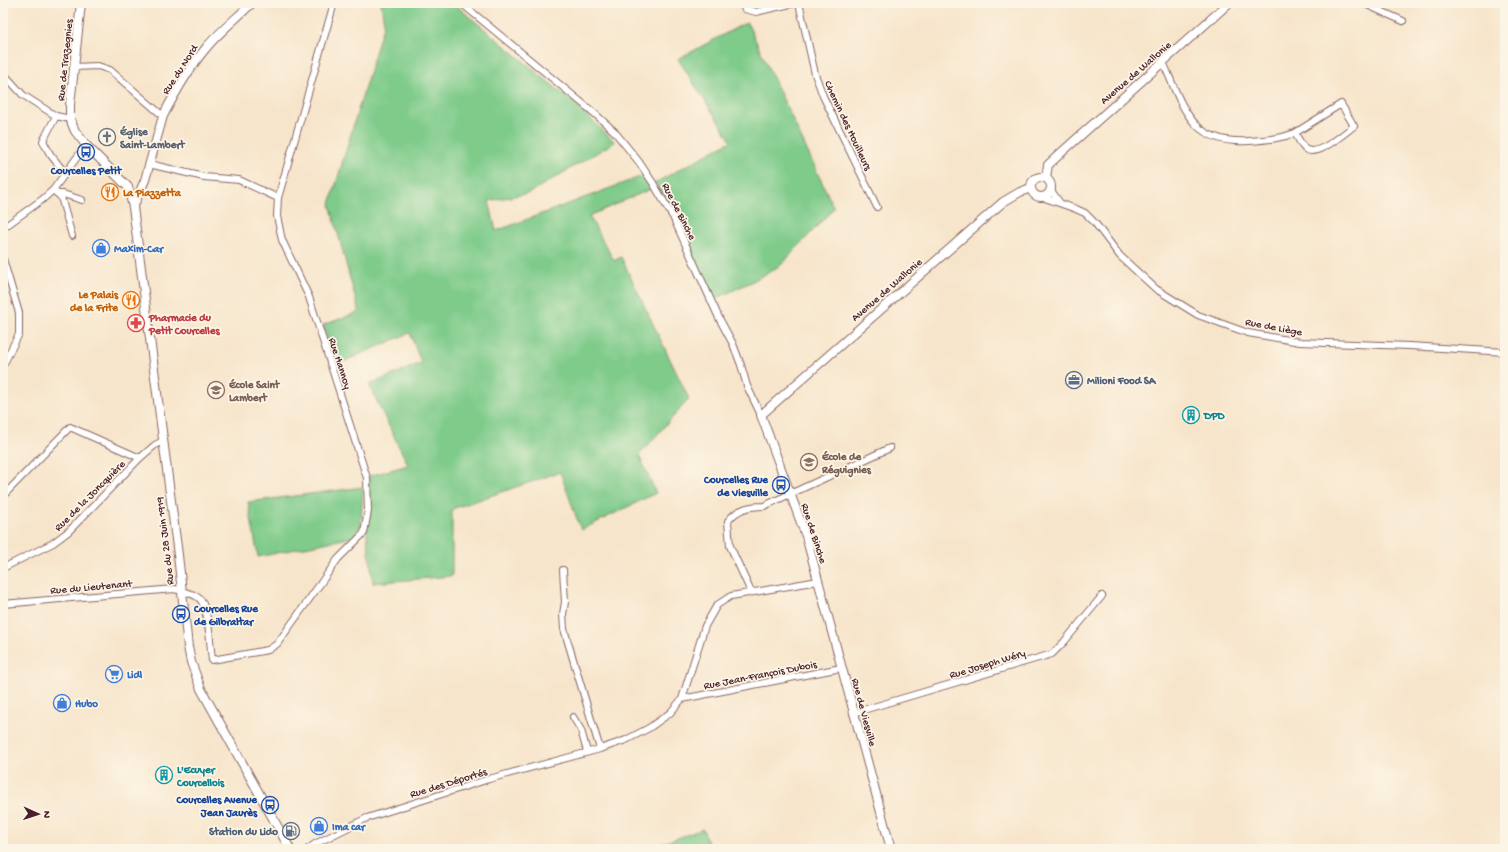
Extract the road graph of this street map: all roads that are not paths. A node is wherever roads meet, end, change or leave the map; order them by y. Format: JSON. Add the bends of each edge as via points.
{"nodes":[{"id":1,"x":81,"y":3,"type":"edge"},
{"id":2,"x":252,"y":3,"type":"edge"},
{"id":3,"x":334,"y":3,"type":"edge"},
{"id":4,"x":461,"y":3,"type":"edge"},
{"id":5,"x":741,"y":3,"type":"edge"},
{"id":6,"x":795,"y":3,"type":"edge"},
{"id":7,"x":799,"y":3,"type":"edge"},
{"id":8,"x":1230,"y":3,"type":"edge"},
{"id":9,"x":1363,"y":3,"type":"edge"},
{"id":10,"x":1403,"y":22,"type":"dead end"},
{"id":11,"x":1163,"y":62,"type":"junction"},
{"id":12,"x":74,"y":67,"type":"junction"},
{"id":13,"x":3,"y":74,"type":"edge"},
{"id":14,"x":56,"y":116,"type":"junction"},
{"id":15,"x":163,"y":116,"type":"junction"},
{"id":16,"x":70,"y":119,"type":"junction"},
{"id":17,"x":1294,"y":133,"type":"junction"},
{"id":18,"x":86,"y":145,"type":"junction"},
{"id":19,"x":149,"y":164,"type":"junction"},
{"id":20,"x":65,"y":173,"type":"junction"},
{"id":21,"x":1046,"y":178,"type":"junction"},
{"id":22,"x":1031,"y":188,"type":"junction"},
{"id":23,"x":1050,"y":189,"type":"junction"},
{"id":24,"x":56,"y":192,"type":"junction"},
{"id":25,"x":1042,"y":196,"type":"junction"},
{"id":26,"x":278,"y":198,"type":"junction"},
{"id":27,"x":82,"y":200,"type":"dead end"},
{"id":28,"x":1060,"y":202,"type":"junction"},
{"id":29,"x":133,"y":207,"type":"junction"},
{"id":30,"x":877,"y":207,"type":"dead end"},
{"id":31,"x":3,"y":228,"type":"edge"},
{"id":32,"x":72,"y":236,"type":"dead end"},
{"id":33,"x":3,"y":260,"type":"edge"},
{"id":34,"x":1505,"y":352,"type":"edge"},
{"id":35,"x":3,"y":365,"type":"edge"},
{"id":36,"x":761,"y":415,"type":"junction"},
{"id":37,"x":162,"y":441,"type":"junction"},
{"id":38,"x":890,"y":448,"type":"dead end"},
{"id":39,"x":140,"y":458,"type":"junction"},
{"id":40,"x":790,"y":493,"type":"junction"},
{"id":41,"x":3,"y":496,"type":"edge"},
{"id":42,"x":3,"y":568,"type":"edge"},
{"id":43,"x":563,"y":570,"type":"dead end"},
{"id":44,"x":818,"y":581,"type":"junction"},
{"id":45,"x":181,"y":591,"type":"junction"},
{"id":46,"x":751,"y":592,"type":"junction"},
{"id":47,"x":1102,"y":596,"type":"dead end"},
{"id":48,"x":3,"y":604,"type":"edge"},
{"id":49,"x":212,"y":660,"type":"joint"},
{"id":50,"x":841,"y":668,"type":"junction"},
{"id":51,"x":682,"y":699,"type":"junction"},
{"id":52,"x":853,"y":713,"type":"junction"},
{"id":53,"x":573,"y":717,"type":"dead end"},
{"id":54,"x":600,"y":749,"type":"junction"},
{"id":55,"x":587,"y":752,"type":"junction"},
{"id":56,"x":290,"y":849,"type":"edge"},
{"id":57,"x":308,"y":849,"type":"edge"},
{"id":58,"x":891,"y":849,"type":"edge"}],
"edges":[{"from":1,"to":12,"type":"street","name":"Rue de Trazegnies"},
{"from":2,"to":15,"type":"street","name":"Rue du Nord","via":[[206,48]]},
{"from":3,"to":26,"type":"street","name":"Rue Hannoy"},
{"from":4,"to":36,"type":"street","name":"Rue de Binche","via":[[593,112],[614,131],[639,162],[673,218],[733,344],[747,386]]},
{"from":5,"to":6,"type":"street","via":[[745,9],[756,12]]},
{"from":7,"to":30,"type":"street","name":"Chemin des Houilleurs","via":[[814,74]]},
{"from":8,"to":11,"type":"street","name":"Avenue de Wallonie"},
{"from":9,"to":10,"type":"street"},
{"from":11,"to":17,"type":"street","via":[[1183,106],[1196,126],[1208,134],[1222,140],[1237,142],[1276,138]]},
{"from":11,"to":21,"type":"street","name":"Avenue de Wallonie","via":[[1057,156],[1048,165]]},
{"from":12,"to":15,"type":"street","via":[[98,66],[110,70]]},
{"from":12,"to":16,"type":"street","name":"Rue de Trazegnies"},
{"from":13,"to":14,"type":"street","via":[[23,95]]},
{"from":14,"to":16,"type":"street"},
{"from":14,"to":20,"type":"street","via":[[43,141]]},
{"from":15,"to":19,"type":"street","name":"Rue du Nord"},
{"from":16,"to":18,"type":"street","name":"Rue du 28 Juin 1919","via":[[75,131]]},
{"from":17,"to":17,"type":"street","via":[[1305,149],[1312,151],[1320,150],[1354,126],[1340,104]]},
{"from":18,"to":20,"type":"street"},
{"from":18,"to":29,"type":"street","name":"Rue du 28 Juin 1919","via":[[128,187]]},
{"from":19,"to":26,"type":"street","via":[[204,177],[239,180]]},
{"from":19,"to":29,"type":"street","name":"Rue du Nord"},
{"from":20,"to":24,"type":"street"},
{"from":21,"to":22,"type":"street","via":[[1037,178]]},
{"from":21,"to":23,"type":"street","via":[[1050,183]]},
{"from":22,"to":25,"type":"street","via":[[1034,193]]},
{"from":22,"to":36,"type":"street","name":"Avenue de Wallonie","via":[[1003,202]]},
{"from":23,"to":25,"type":"street"},
{"from":23,"to":28,"type":"street","name":"Rue de Liège"},
{"from":24,"to":27,"type":"street"},
{"from":24,"to":31,"type":"street"},
{"from":24,"to":32,"type":"street","via":[[61,196]]},
{"from":25,"to":28,"type":"street","name":"Rue de Liège"},
{"from":26,"to":49,"type":"street","name":"Rue Hannoy","via":[[277,216],[282,240],[309,297],[367,478],[368,510],[364,533],[338,559],[277,644],[268,650]]},
{"from":28,"to":34,"type":"street","name":"Rue de Liège","via":[[1085,213],[1120,256],[1156,290],[1198,315],[1248,333],[1300,342]]},
{"from":29,"to":37,"type":"street","name":"Rue du 28 Juin 1919"},
{"from":33,"to":35,"type":"street","via":[[19,313],[19,334]]},
{"from":36,"to":40,"type":"street","name":"Rue de Binche"},
{"from":37,"to":39,"type":"street","name":"Rue de la Joncquière"},
{"from":37,"to":45,"type":"street","name":"Rue du 28 Juin 1919"},
{"from":38,"to":40,"type":"street","name":"Rue de Binche"},
{"from":39,"to":41,"type":"street","via":[[70,427]]},
{"from":39,"to":42,"type":"street","name":"Rue de la Joncquière","via":[[69,531],[53,543]]},
{"from":40,"to":44,"type":"street","name":"Rue de Binche","via":[[806,536]]},
{"from":40,"to":46,"type":"street","via":[[764,506],[750,506],[734,514],[728,521],[730,546]]},
{"from":43,"to":54,"type":"street","via":[[564,629]]},
{"from":44,"to":46,"type":"street","name":"Rue des Déportés"},
{"from":44,"to":50,"type":"street","name":"Rue de Viesville"},
{"from":45,"to":48,"type":"street","name":"Rue du Lieutenant","via":[[174,589]]},
{"from":45,"to":49,"type":"street","name":"Rue du Lieutenant","via":[[200,598],[206,607]]},
{"from":45,"to":56,"type":"street","name":"Rue du 28 Juin 1919","via":[[191,662],[201,689]]},
{"from":46,"to":51,"type":"street","name":"Rue des Déportés","via":[[731,596],[717,606],[705,626]]},
{"from":47,"to":52,"type":"street","name":"Rue Joseph Wéry","via":[[1052,654]]},
{"from":50,"to":51,"type":"street","name":"Rue Jean-François Dubois"},
{"from":50,"to":52,"type":"street","name":"Rue de Viesville"},
{"from":51,"to":54,"type":"street","name":"Rue des Déportés","via":[[670,713],[649,728]]},
{"from":52,"to":58,"type":"street","name":"Rue de Viesville"},
{"from":53,"to":55,"type":"street","via":[[581,730]]},
{"from":54,"to":55,"type":"street","name":"Rue des Déportés"},
{"from":55,"to":57,"type":"street","name":"Rue des Déportés","via":[[489,779],[367,818]]}]}
